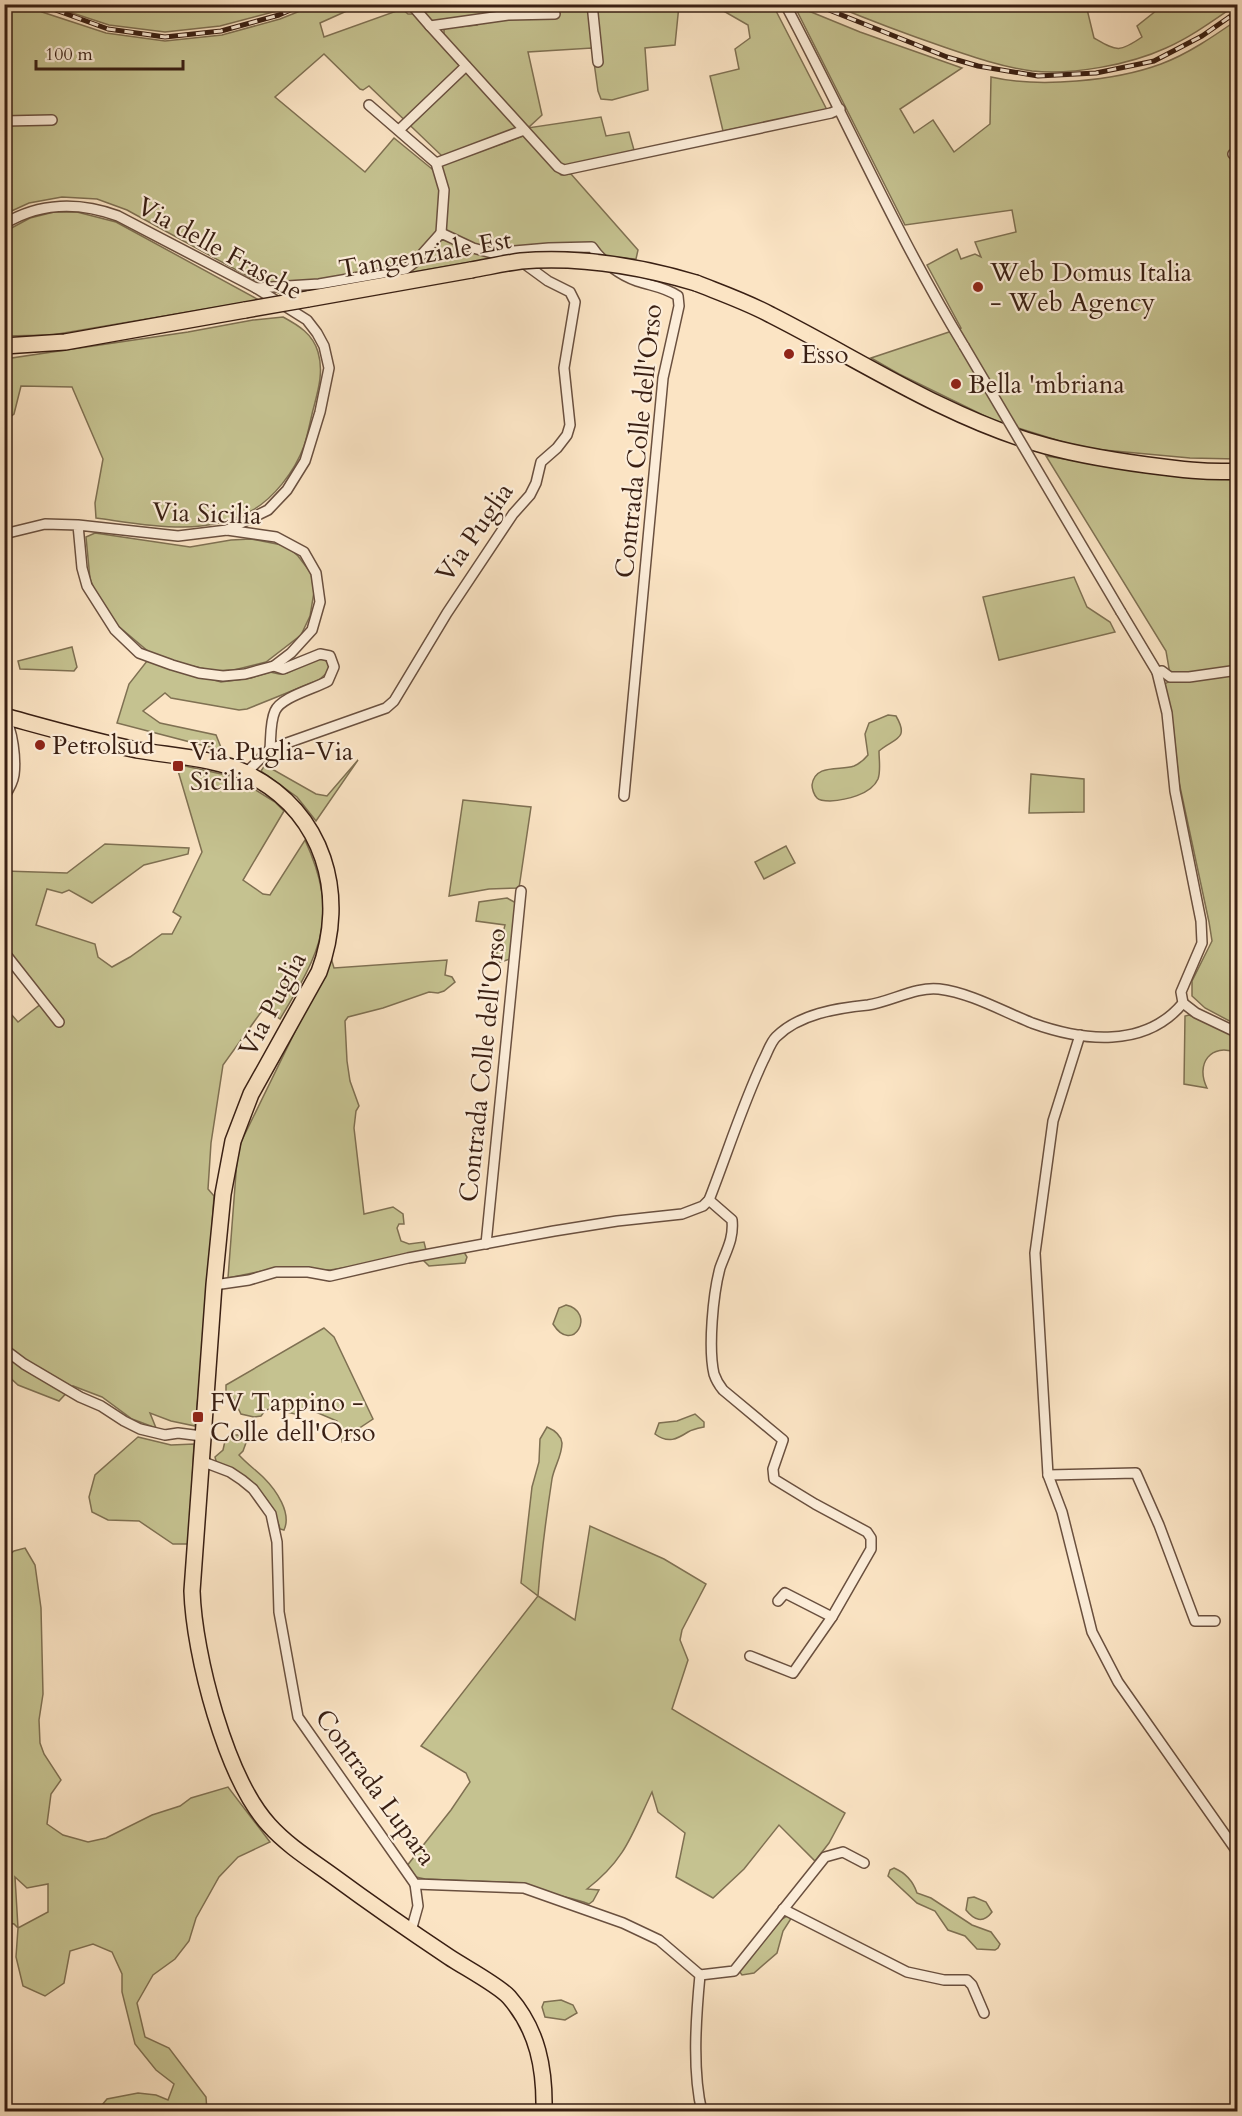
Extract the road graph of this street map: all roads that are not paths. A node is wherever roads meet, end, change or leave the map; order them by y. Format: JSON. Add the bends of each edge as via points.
{"nodes":[{"id":1,"x":411,"y":4,"type":"edge"},
{"id":2,"x":592,"y":4,"type":"edge"},
{"id":3,"x":785,"y":4,"type":"edge"},
{"id":4,"x":555,"y":14,"type":"dead end"},
{"id":5,"x":430,"y":26,"type":"junction"},
{"id":6,"x":598,"y":62,"type":"dead end"},
{"id":7,"x":466,"y":66,"type":"junction"},
{"id":8,"x":369,"y":105,"type":"dead end"},
{"id":9,"x":840,"y":109,"type":"junction"},
{"id":10,"x":52,"y":120,"type":"dead end"},
{"id":11,"x":4,"y":121,"type":"edge"},
{"id":12,"x":399,"y":130,"type":"junction"},
{"id":13,"x":525,"y":130,"type":"junction"},
{"id":14,"x":436,"y":163,"type":"junction"},
{"id":15,"x":4,"y":224,"type":"edge"},
{"id":16,"x":441,"y":233,"type":"junction"},
{"id":17,"x":510,"y":252,"type":"junction"},
{"id":18,"x":256,"y":288,"type":"junction"},
{"id":19,"x":4,"y":346,"type":"edge"},
{"id":20,"x":1238,"y":471,"type":"edge"},
{"id":21,"x":78,"y":525,"type":"junction"},
{"id":22,"x":227,"y":530,"type":"junction"},
{"id":23,"x":4,"y":534,"type":"edge"},
{"id":24,"x":274,"y":666,"type":"junction"},
{"id":25,"x":1238,"y":670,"type":"edge"},
{"id":26,"x":1157,"y":672,"type":"junction"},
{"id":27,"x":4,"y":709,"type":"edge"},
{"id":28,"x":4,"y":717,"type":"edge"},
{"id":29,"x":32,"y":724,"type":"junction"},
{"id":30,"x":4,"y":727,"type":"edge"},
{"id":31,"x":11,"y":741,"type":"junction"},
{"id":32,"x":270,"y":749,"type":"junction"},
{"id":33,"x":169,"y":754,"type":"junction"},
{"id":34,"x":246,"y":772,"type":"junction"},
{"id":35,"x":624,"y":796,"type":"dead end"},
{"id":36,"x":4,"y":797,"type":"edge"},
{"id":37,"x":521,"y":891,"type":"dead end"},
{"id":38,"x":4,"y":952,"type":"edge"},
{"id":39,"x":1183,"y":1004,"type":"junction"},
{"id":40,"x":59,"y":1022,"type":"dead end"},
{"id":41,"x":1238,"y":1033,"type":"edge"},
{"id":42,"x":1080,"y":1035,"type":"junction"},
{"id":43,"x":709,"y":1200,"type":"junction"},
{"id":44,"x":486,"y":1244,"type":"junction"},
{"id":45,"x":214,"y":1285,"type":"junction"},
{"id":46,"x":4,"y":1349,"type":"edge"},
{"id":47,"x":202,"y":1436,"type":"junction"},
{"id":48,"x":201,"y":1461,"type":"junction"},
{"id":49,"x":1048,"y":1475,"type":"junction"},
{"id":50,"x":778,"y":1601,"type":"dead end"},
{"id":51,"x":832,"y":1617,"type":"junction"},
{"id":52,"x":1215,"y":1621,"type":"dead end"},
{"id":53,"x":750,"y":1656,"type":"dead end"},
{"id":54,"x":1238,"y":1853,"type":"edge"},
{"id":55,"x":864,"y":1863,"type":"dead end"},
{"id":56,"x":415,"y":1884,"type":"junction"},
{"id":57,"x":783,"y":1909,"type":"junction"},
{"id":58,"x":411,"y":1931,"type":"junction"},
{"id":59,"x":700,"y":1976,"type":"junction"},
{"id":60,"x":984,"y":2013,"type":"dead end"},
{"id":61,"x":544,"y":2112,"type":"edge"},
{"id":62,"x":702,"y":2112,"type":"edge"}],
"edges":[{"from":1,"to":5,"type":"street"},
{"from":2,"to":6,"type":"street"},
{"from":3,"to":9,"type":"street"},
{"from":4,"to":5,"type":"street","via":[[508,15]]},
{"from":5,"to":7,"type":"street"},
{"from":7,"to":12,"type":"street"},
{"from":7,"to":13,"type":"street"},
{"from":8,"to":12,"type":"street"},
{"from":9,"to":13,"type":"street","via":[[564,170]]},
{"from":9,"to":26,"type":"street","bridge":true,"via":[[934,297]]},
{"from":10,"to":11,"type":"street"},
{"from":12,"to":14,"type":"street"},
{"from":13,"to":14,"type":"street"},
{"from":14,"to":16,"type":"street","via":[[444,190]]},
{"from":15,"to":18,"type":"street","name":"Via delle Frasche","via":[[33,210],[55,206],[98,208]]},
{"from":16,"to":17,"type":"street","name":"Contrada Colle dell'Orso","via":[[492,254]]},
{"from":16,"to":18,"type":"street","via":[[406,269],[319,284]]},
{"from":17,"to":32,"type":"street","name":"Via Puglia","via":[[548,281],[570,292],[575,302],[564,368],[570,425],[567,435],[541,462],[530,495],[447,613],[394,702]]},
{"from":17,"to":35,"type":"street","name":"Contrada Colle dell'Orso","via":[[592,247],[620,273],[678,296],[663,378]]},
{"from":18,"to":22,"type":"street","name":"Via delle Frasche","via":[[307,320],[324,346],[329,368],[305,461],[268,510]]},
{"from":19,"to":20,"type":"main road","name":"Tangenziale Est","bridge":true,"via":[[65,342],[520,261],[604,262],[696,283],[771,314],[966,417],[1035,443],[1127,462]]},
{"from":21,"to":22,"type":"street","name":"Via Sicilia","via":[[178,536]]},
{"from":21,"to":23,"type":"street","name":"Via Sicilia","via":[[45,524]]},
{"from":21,"to":24,"type":"street","name":"Via Sicilia","via":[[87,586],[116,630],[139,653],[223,676]]},
{"from":22,"to":24,"type":"street","name":"Via Sicilia","via":[[276,537],[289,543],[304,552],[316,573],[320,602],[312,630]]},
{"from":24,"to":32,"type":"street","via":[[283,669],[326,654],[334,667],[328,681],[281,702],[272,722]]},
{"from":25,"to":26,"type":"street","via":[[1189,677]]},
{"from":26,"to":39,"type":"street","via":[[1201,921],[1202,943],[1181,992]]},
{"from":27,"to":33,"type":"main road","name":"Via Puglia","via":[[138,741]]},
{"from":28,"to":29,"type":"main road","name":"Via Puglia"},
{"from":28,"to":31,"type":"street"},
{"from":29,"to":31,"type":"street","via":[[16,724]]},
{"from":29,"to":33,"type":"main road","name":"Via Puglia"},
{"from":30,"to":31,"type":"street"},
{"from":31,"to":36,"type":"street","via":[[14,776]]},
{"from":32,"to":34,"type":"street","name":"Via Puglia"},
{"from":33,"to":34,"type":"main road","name":"Via Puglia"},
{"from":34,"to":45,"type":"main road","name":"Via Puglia","via":[[288,802],[305,823],[324,860],[333,911],[320,972],[252,1094],[233,1141]]},
{"from":37,"to":44,"type":"street","name":"Contrada Colle dell'Orso"},
{"from":38,"to":40,"type":"street"},
{"from":39,"to":41,"type":"street"},
{"from":39,"to":42,"type":"street","via":[[1172,1016],[1131,1036]]},
{"from":42,"to":43,"type":"street","via":[[1035,1024],[937,988],[878,1004],[835,1008],[794,1024],[774,1038]]},
{"from":42,"to":49,"type":"street","via":[[1053,1121],[1035,1253]]},
{"from":43,"to":44,"type":"street","via":[[682,1214]]},
{"from":43,"to":51,"type":"street","via":[[732,1220],[734,1232],[720,1270],[714,1305],[712,1345],[717,1381],[783,1440],[773,1469],[774,1479],[867,1532],[871,1538],[871,1550]]},
{"from":44,"to":45,"type":"street","via":[[330,1276],[276,1272]]},
{"from":45,"to":47,"type":"main road","name":"Via Puglia"},
{"from":46,"to":47,"type":"street","via":[[140,1429],[165,1435],[178,1432]]},
{"from":47,"to":48,"type":"main road","name":"Via Puglia"},
{"from":48,"to":56,"type":"street","name":"Contrada Lupara","via":[[242,1480],[271,1514],[277,1542],[279,1612],[298,1717]]},
{"from":48,"to":58,"type":"main road","name":"Via Puglia","via":[[193,1617],[215,1711],[244,1791],[270,1827],[290,1845]]},
{"from":49,"to":52,"type":"street","via":[[1136,1473],[1196,1621]]},
{"from":49,"to":54,"type":"street","via":[[1062,1512],[1092,1632],[1118,1682]]},
{"from":50,"to":51,"type":"street","via":[[785,1593]]},
{"from":51,"to":53,"type":"street","via":[[793,1673]]},
{"from":55,"to":57,"type":"street","via":[[843,1852],[825,1857]]},
{"from":56,"to":58,"type":"street","via":[[418,1906]]},
{"from":56,"to":59,"type":"street","name":"Contrada Lupara","via":[[524,1888],[623,1923],[658,1940]]},
{"from":57,"to":59,"type":"street","via":[[734,1971]]},
{"from":57,"to":60,"type":"street","via":[[907,1972],[944,1980],[967,1980]]},
{"from":58,"to":61,"type":"main road","name":"Via Puglia","via":[[508,1996],[534,2036],[543,2075]]},
{"from":59,"to":62,"type":"street","via":[[696,2014]]}]}
